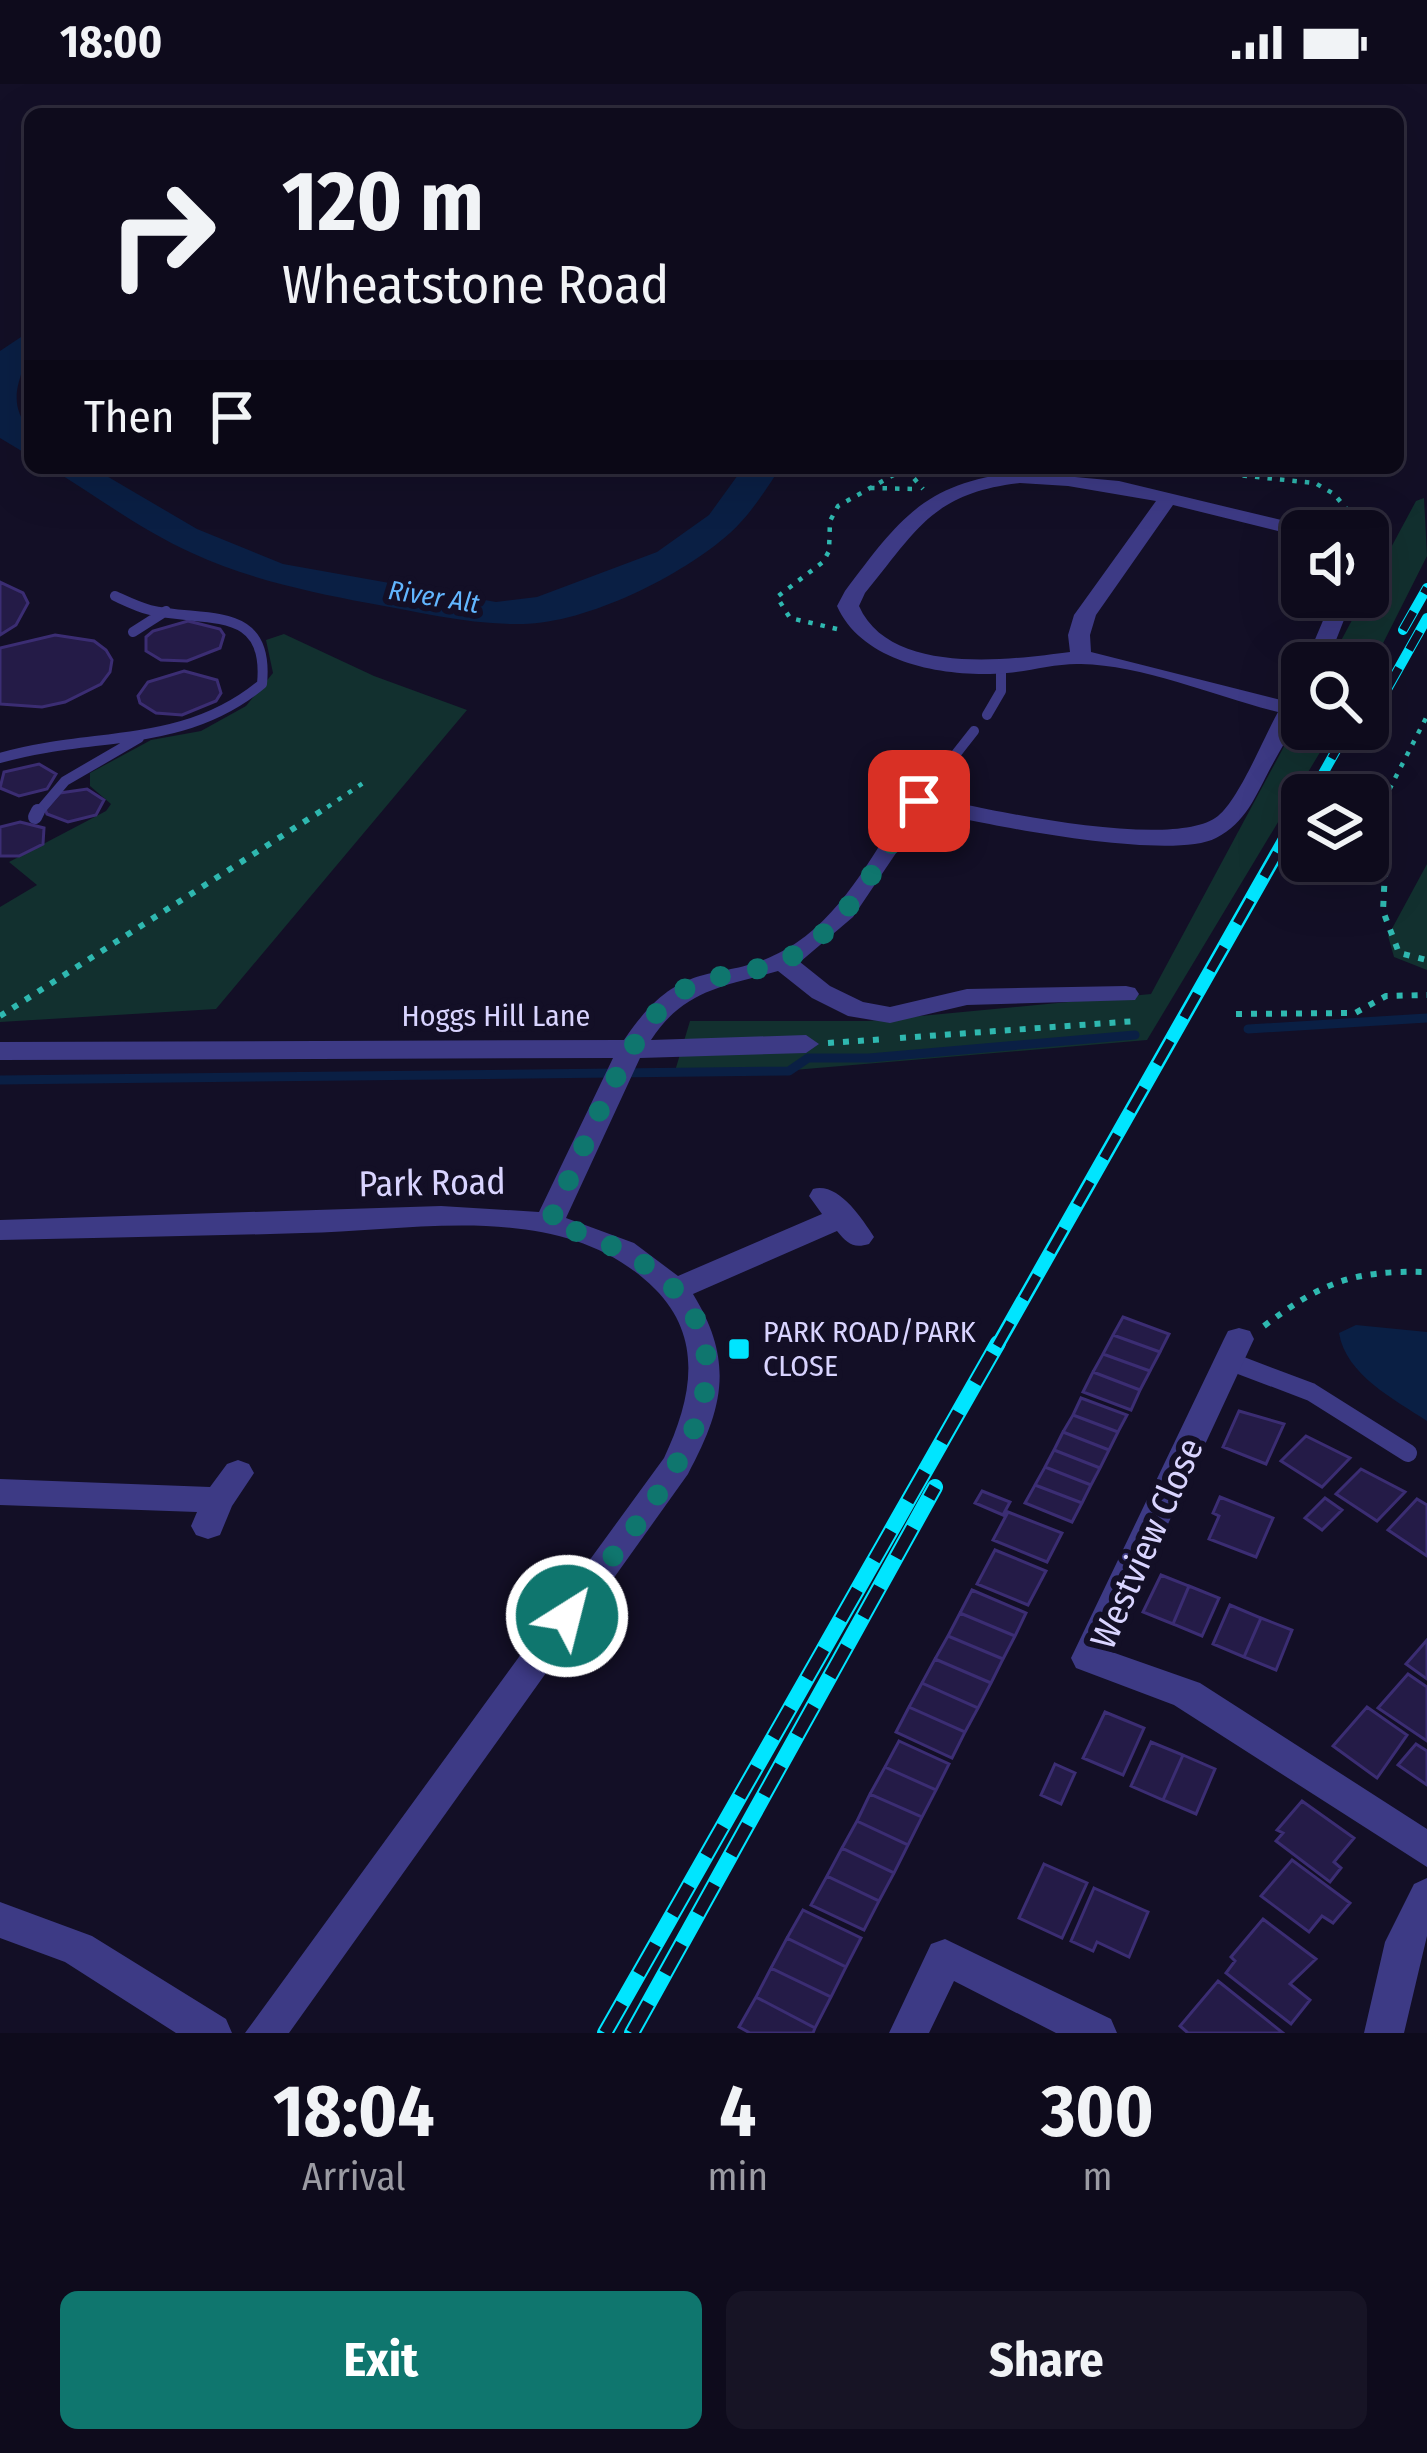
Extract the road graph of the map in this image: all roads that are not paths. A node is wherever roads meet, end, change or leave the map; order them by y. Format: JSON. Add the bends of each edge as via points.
{"nodes":[{"id":1,"x":1166,"y":500,"type":"junction"},
{"id":2,"x":1281,"y":526,"type":"edge"},
{"id":3,"x":116,"y":596,"type":"dead end"},
{"id":4,"x":166,"y":611,"type":"junction"},
{"id":5,"x":134,"y":632,"type":"dead end"},
{"id":6,"x":1081,"y":657,"type":"junction"},
{"id":7,"x":1001,"y":667,"type":"junction"},
{"id":8,"x":1281,"y":697,"type":"edge"},
{"id":9,"x":987,"y":715,"type":"dead end"},
{"id":10,"x":1281,"y":727,"type":"edge"},
{"id":11,"x":974,"y":731,"type":"dead end"},
{"id":12,"x":144,"y":736,"type":"junction"},
{"id":13,"x":0,"y":758,"type":"edge"},
{"id":14,"x":919,"y":801,"type":"junction"},
{"id":15,"x":34,"y":817,"type":"dead end"},
{"id":16,"x":782,"y":962,"type":"junction"},
{"id":17,"x":1126,"y":994,"type":"dead end"},
{"id":18,"x":806,"y":1044,"type":"road end"},
{"id":19,"x":632,"y":1048,"type":"junction"},
{"id":20,"x":0,"y":1051,"type":"edge"},
{"id":21,"x":841,"y":1217,"type":"dead end"},
{"id":22,"x":549,"y":1223,"type":"junction"},
{"id":23,"x":0,"y":1230,"type":"edge"},
{"id":24,"x":679,"y":1288,"type":"junction"},
{"id":25,"x":1234,"y":1350,"type":"joint"},
{"id":26,"x":1408,"y":1453,"type":"dead end"},
{"id":27,"x":0,"y":1492,"type":"edge"},
{"id":28,"x":221,"y":1500,"type":"dead end"},
{"id":29,"x":1427,"y":1850,"type":"edge"},
{"id":30,"x":1427,"y":1896,"type":"edge"},
{"id":31,"x":0,"y":1920,"type":"edge"},
{"id":32,"x":212,"y":2033,"type":"edge"},
{"id":33,"x":265,"y":2033,"type":"edge"},
{"id":34,"x":909,"y":2033,"type":"edge"},
{"id":35,"x":1097,"y":2033,"type":"edge"},
{"id":36,"x":1384,"y":2033,"type":"edge"}],
"edges":[{"from":1,"to":2,"type":"street"},
{"from":1,"to":6,"type":"street","via":[[1085,615]]},
{"from":1,"to":7,"type":"street","via":[[1046,476],[997,477],[956,489],[930,505],[848,606],[859,629],[899,649]]},
{"from":3,"to":4,"type":"lane"},
{"from":4,"to":5,"type":"lane"},
{"from":4,"to":12,"type":"lane","via":[[241,626],[259,639],[266,670],[262,684],[224,717]]},
{"from":6,"to":7,"type":"street"},
{"from":6,"to":8,"type":"street","via":[[1138,664],[1193,686]]},
{"from":7,"to":9,"type":"lane","via":[[1001,691]]},
{"from":10,"to":14,"type":"street","via":[[1232,817],[1205,836],[1159,839],[981,817]]},
{"from":11,"to":14,"type":"lane"},
{"from":12,"to":13,"type":"lane","via":[[72,740]]},
{"from":12,"to":15,"type":"lane","via":[[55,790]]},
{"from":14,"to":16,"type":"street","via":[[831,928]]},
{"from":16,"to":17,"type":"street","via":[[857,1010],[890,1015],[967,997]]},
{"from":16,"to":19,"type":"street","via":[[686,988]]},
{"from":18,"to":19,"type":"street","name":"Hoggs Hill Lane"},
{"from":19,"to":20,"type":"street","name":"Hoggs Hill Lane"},
{"from":19,"to":22,"type":"street"},
{"from":21,"to":24,"type":"street"},
{"from":22,"to":23,"type":"street","name":"Park Road"},
{"from":22,"to":24,"type":"street","name":"Park Road","via":[[602,1238]]},
{"from":24,"to":33,"type":"street","via":[[705,1355],[704,1400],[677,1465]]},
{"from":25,"to":26,"type":"lane"},
{"from":25,"to":29,"type":"street","name":"Westview Close","via":[[1088,1658],[1187,1694]]},
{"from":27,"to":28,"type":"street"},
{"from":30,"to":36,"type":"street","via":[[1404,1942]]},
{"from":31,"to":32,"type":"street","via":[[78,1949]]},
{"from":34,"to":35,"type":"street","via":[[945,1957]]}]}
